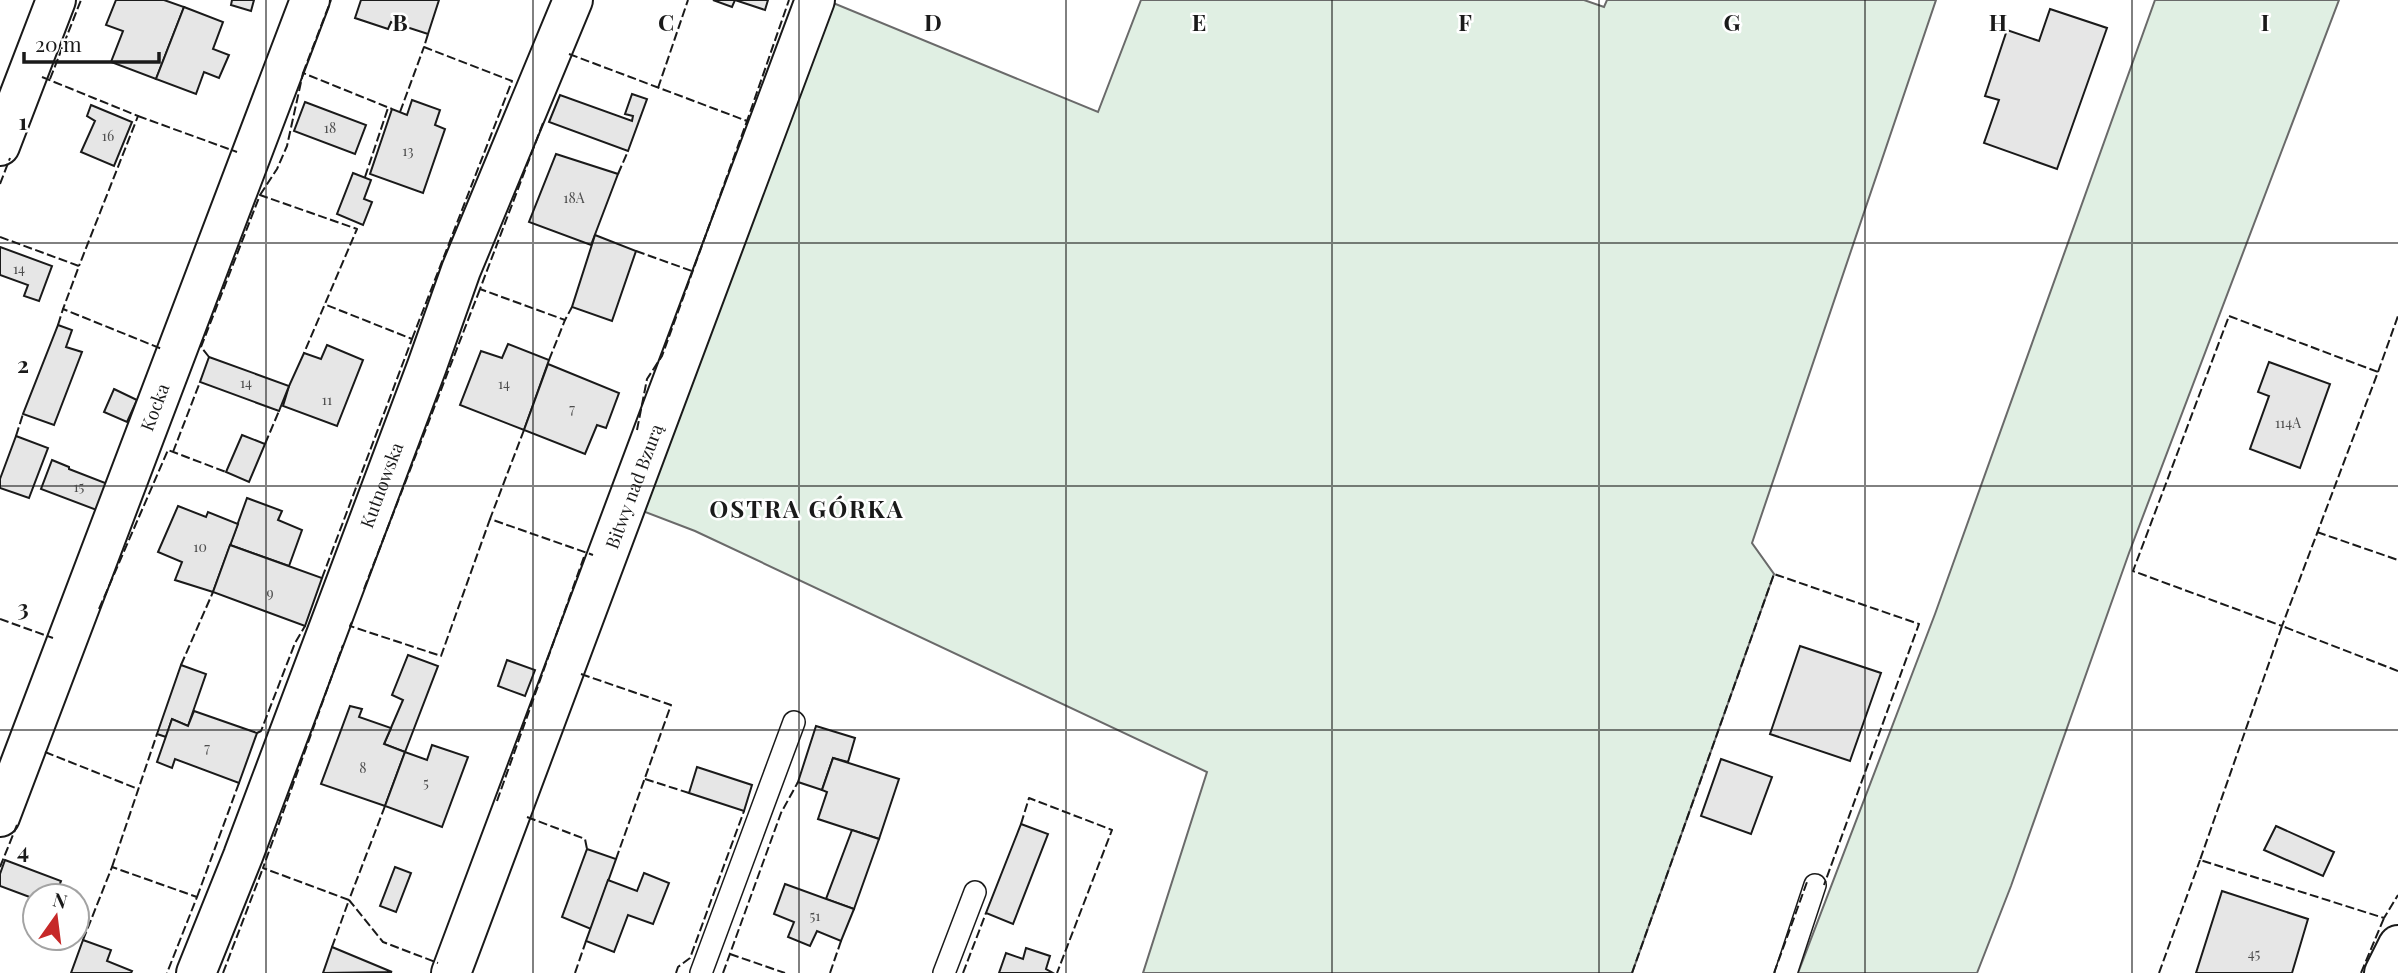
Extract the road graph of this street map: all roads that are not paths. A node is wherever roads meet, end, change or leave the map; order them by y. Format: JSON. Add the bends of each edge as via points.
{"nodes":[{"id":1,"x":56,"y":0,"type":"edge"},
{"id":2,"x":310,"y":0,"type":"edge"},
{"id":3,"x":573,"y":0,"type":"edge"},
{"id":4,"x":815,"y":0,"type":"edge"},
{"id":5,"x":0,"y":146,"type":"edge"},
{"id":6,"x":794,"y":722,"type":"dead end"},
{"id":7,"x":0,"y":817,"type":"edge"},
{"id":8,"x":1815,"y":885,"type":"dead end"},
{"id":9,"x":975,"y":892,"type":"dead end"},
{"id":10,"x":2398,"y":945,"type":"edge"},
{"id":11,"x":196,"y":973,"type":"edge"},
{"id":12,"x":451,"y":973,"type":"edge"},
{"id":13,"x":701,"y":973,"type":"edge"},
{"id":14,"x":944,"y":973,"type":"edge"},
{"id":15,"x":1786,"y":973,"type":"edge"},
{"id":16,"x":2384,"y":973,"type":"edge"}],
"edges":[{"from":1,"to":5,"type":"street"},
{"from":2,"to":7,"type":"street","name":"Kocka"},
{"from":3,"to":11,"type":"street","name":"Kutnowska","via":[[461,270]]},
{"from":4,"to":12,"type":"street","name":"Bitwy nad Bzurą"},
{"from":6,"to":13,"type":"lane"},
{"from":8,"to":15,"type":"lane"},
{"from":9,"to":14,"type":"lane"},
{"from":10,"to":16,"type":"street"}]}
